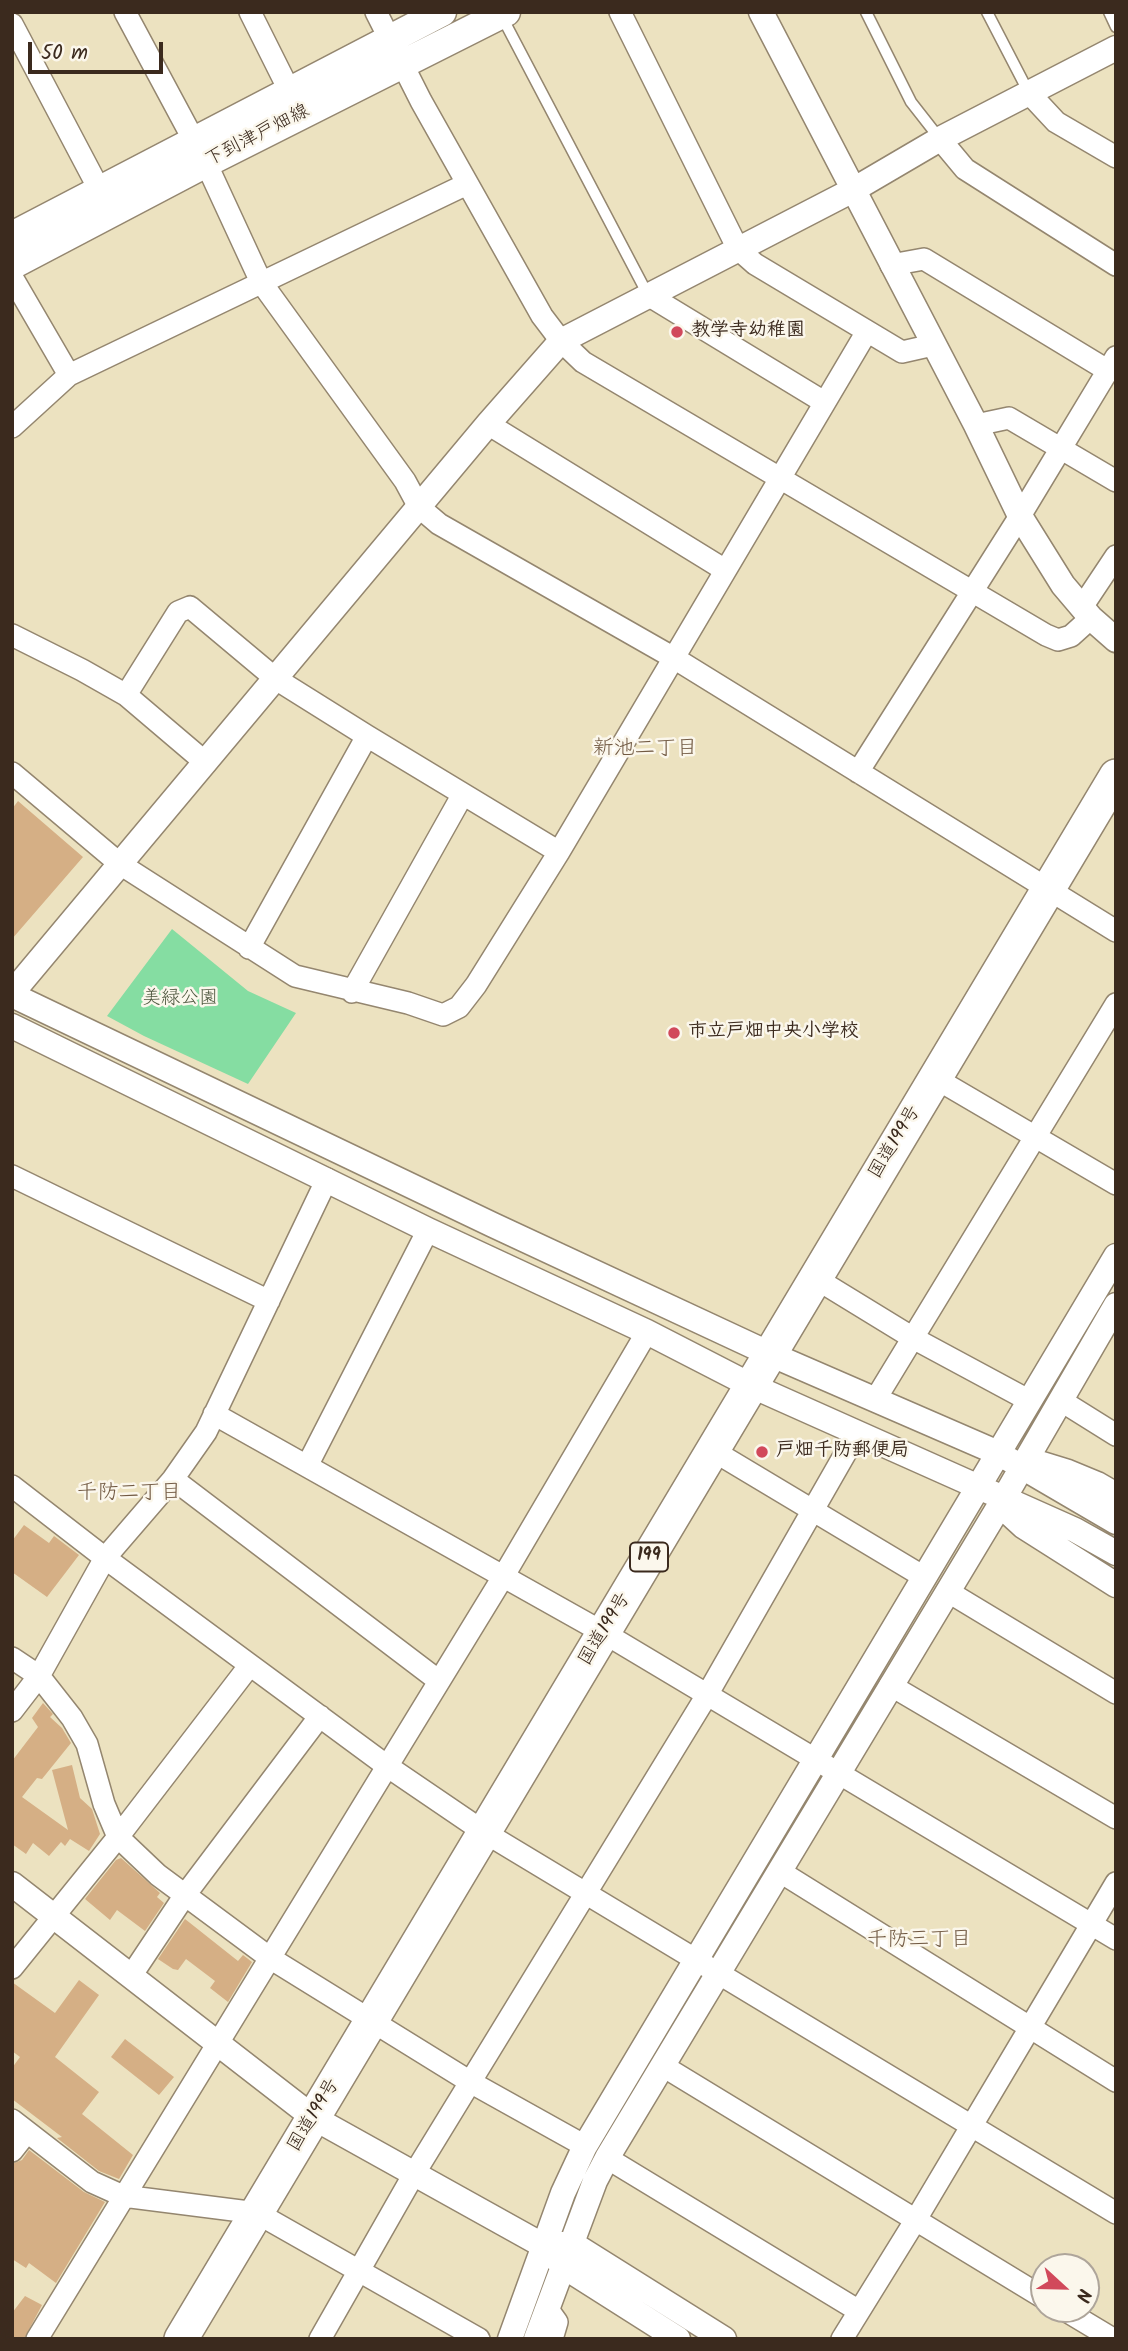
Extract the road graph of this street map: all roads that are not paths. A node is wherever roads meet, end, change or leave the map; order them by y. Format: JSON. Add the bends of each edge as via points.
{"nodes":[{"id":1,"x":125,"y":12,"type":"edge"},
{"id":2,"x":250,"y":12,"type":"edge"},
{"id":3,"x":376,"y":12,"type":"edge"},
{"id":4,"x":442,"y":12,"type":"edge"},
{"id":5,"x":620,"y":12,"type":"edge"},
{"id":6,"x":761,"y":12,"type":"edge"},
{"id":7,"x":866,"y":12,"type":"edge"},
{"id":8,"x":987,"y":12,"type":"edge"},
{"id":9,"x":1109,"y":12,"type":"edge"},
{"id":10,"x":503,"y":13,"type":"edge"},
{"id":11,"x":12,"y":24,"type":"edge"},
{"id":12,"x":1116,"y":27,"type":"edge"},
{"id":13,"x":390,"y":40,"type":"junction"},
{"id":14,"x":1116,"y":48,"type":"edge"},
{"id":15,"x":403,"y":65,"type":"junction"},
{"id":16,"x":289,"y":90,"type":"junction"},
{"id":17,"x":1029,"y":93,"type":"junction"},
{"id":18,"x":940,"y":139,"type":"junction"},
{"id":19,"x":200,"y":152,"type":"junction"},
{"id":20,"x":1116,"y":157,"type":"edge"},
{"id":21,"x":467,"y":184,"type":"junction"},
{"id":22,"x":99,"y":189,"type":"junction"},
{"id":23,"x":853,"y":190,"type":"junction"},
{"id":24,"x":12,"y":236,"type":"edge"},
{"id":25,"x":738,"y":249,"type":"junction"},
{"id":26,"x":12,"y":265,"type":"edge"},
{"id":27,"x":891,"y":265,"type":"junction"},
{"id":28,"x":1116,"y":265,"type":"edge"},
{"id":29,"x":12,"y":277,"type":"edge"},
{"id":30,"x":261,"y":282,"type":"junction"},
{"id":31,"x":648,"y":295,"type":"junction"},
{"id":32,"x":866,"y":332,"type":"junction"},
{"id":33,"x":561,"y":341,"type":"junction"},
{"id":34,"x":933,"y":345,"type":"junction"},
{"id":35,"x":1112,"y":364,"type":"edge"},
{"id":36,"x":69,"y":376,"type":"junction"},
{"id":37,"x":824,"y":402,"type":"junction"},
{"id":38,"x":488,"y":424,"type":"junction"},
{"id":39,"x":976,"y":425,"type":"junction"},
{"id":40,"x":12,"y":427,"type":"edge"},
{"id":41,"x":1060,"y":448,"type":"junction"},
{"id":42,"x":779,"y":479,"type":"junction"},
{"id":43,"x":1116,"y":481,"type":"edge"},
{"id":44,"x":419,"y":507,"type":"junction"},
{"id":45,"x":1020,"y":516,"type":"junction"},
{"id":46,"x":1116,"y":556,"type":"edge"},
{"id":47,"x":726,"y":570,"type":"junction"},
{"id":48,"x":972,"y":592,"type":"junction"},
{"id":49,"x":1087,"y":612,"type":"junction"},
{"id":50,"x":12,"y":635,"type":"edge"},
{"id":51,"x":1116,"y":640,"type":"edge"},
{"id":52,"x":674,"y":658,"type":"junction"},
{"id":53,"x":276,"y":679,"type":"junction"},
{"id":54,"x":126,"y":695,"type":"junction"},
{"id":55,"x":367,"y":736,"type":"junction"},
{"id":56,"x":206,"y":763,"type":"junction"},
{"id":57,"x":858,"y":772,"type":"junction"},
{"id":58,"x":12,"y":773,"type":"edge"},
{"id":59,"x":1116,"y":776,"type":"edge"},
{"id":60,"x":463,"y":794,"type":"junction"},
{"id":61,"x":559,"y":852,"type":"junction"},
{"id":62,"x":120,"y":864,"type":"junction"},
{"id":63,"x":1048,"y":889,"type":"junction"},
{"id":64,"x":1116,"y":931,"type":"edge"},
{"id":65,"x":249,"y":948,"type":"junction"},
{"id":66,"x":352,"y":992,"type":"junction"},
{"id":67,"x":12,"y":994,"type":"edge"},
{"id":68,"x":1116,"y":1004,"type":"edge"},
{"id":69,"x":12,"y":1026,"type":"edge"},
{"id":70,"x":935,"y":1078,"type":"junction"},
{"id":71,"x":1037,"y":1136,"type":"junction"},
{"id":72,"x":12,"y":1175,"type":"edge"},
{"id":73,"x":327,"y":1179,"type":"junction"},
{"id":74,"x":1116,"y":1184,"type":"edge"},
{"id":75,"x":428,"y":1230,"type":"junction"},
{"id":76,"x":1116,"y":1256,"type":"edge"},
{"id":77,"x":815,"y":1279,"type":"junction"},
{"id":78,"x":269,"y":1301,"type":"junction"},
{"id":79,"x":1115,"y":1307,"type":"edge"},
{"id":80,"x":646,"y":1332,"type":"junction"},
{"id":81,"x":913,"y":1338,"type":"junction"},
{"id":82,"x":770,"y":1354,"type":"junction"},
{"id":83,"x":750,"y":1385,"type":"junction"},
{"id":84,"x":875,"y":1400,"type":"junction"},
{"id":85,"x":1060,"y":1400,"type":"junction"},
{"id":86,"x":1030,"y":1401,"type":"junction"},
{"id":87,"x":214,"y":1414,"type":"junction"},
{"id":88,"x":857,"y":1433,"type":"junction"},
{"id":89,"x":1116,"y":1436,"type":"edge"},
{"id":90,"x":712,"y":1450,"type":"junction"},
{"id":91,"x":998,"y":1453,"type":"junction"},
{"id":92,"x":1024,"y":1463,"type":"junction"},
{"id":93,"x":307,"y":1466,"type":"junction"},
{"id":94,"x":173,"y":1479,"type":"junction"},
{"id":95,"x":978,"y":1485,"type":"junction"},
{"id":96,"x":12,"y":1486,"type":"edge"},
{"id":97,"x":1116,"y":1495,"type":"edge"},
{"id":98,"x":1002,"y":1502,"type":"junction"},
{"id":99,"x":812,"y":1510,"type":"junction"},
{"id":100,"x":1116,"y":1521,"type":"edge"},
{"id":101,"x":1116,"y":1553,"type":"edge"},
{"id":102,"x":105,"y":1558,"type":"junction"},
{"id":103,"x":503,"y":1577,"type":"junction"},
{"id":104,"x":924,"y":1577,"type":"junction"},
{"id":105,"x":1116,"y":1585,"type":"edge"},
{"id":106,"x":947,"y":1591,"type":"junction"},
{"id":107,"x":604,"y":1633,"type":"junction"},
{"id":108,"x":12,"y":1657,"type":"edge"},
{"id":109,"x":250,"y":1665,"type":"junction"},
{"id":110,"x":39,"y":1676,"type":"junction"},
{"id":111,"x":439,"y":1681,"type":"junction"},
{"id":112,"x":890,"y":1685,"type":"junction"},
{"id":113,"x":1116,"y":1693,"type":"edge"},
{"id":114,"x":708,"y":1695,"type":"junction"},
{"id":115,"x":12,"y":1711,"type":"edge"},
{"id":116,"x":320,"y":1716,"type":"junction"},
{"id":117,"x":815,"y":1760,"type":"junction"},
{"id":118,"x":387,"y":1766,"type":"junction"},
{"id":119,"x":838,"y":1774,"type":"junction"},
{"id":120,"x":1116,"y":1818,"type":"edge"},
{"id":121,"x":484,"y":1832,"type":"junction"},
{"id":122,"x":118,"y":1837,"type":"junction"},
{"id":123,"x":779,"y":1871,"type":"junction"},
{"id":124,"x":1116,"y":1883,"type":"edge"},
{"id":125,"x":12,"y":1884,"type":"edge"},
{"id":126,"x":185,"y":1895,"type":"junction"},
{"id":127,"x":587,"y":1896,"type":"junction"},
{"id":128,"x":53,"y":1915,"type":"junction"},
{"id":129,"x":1091,"y":1924,"type":"junction"},
{"id":130,"x":1116,"y":1939,"type":"edge"},
{"id":131,"x":270,"y":1958,"type":"junction"},
{"id":132,"x":695,"y":1958,"type":"junction"},
{"id":133,"x":12,"y":1968,"type":"edge"},
{"id":134,"x":719,"y":1972,"type":"junction"},
{"id":135,"x":131,"y":1976,"type":"junction"},
{"id":136,"x":372,"y":2019,"type":"junction"},
{"id":137,"x":1030,"y":2028,"type":"junction"},
{"id":138,"x":218,"y":2044,"type":"junction"},
{"id":139,"x":663,"y":2066,"type":"junction"},
{"id":140,"x":1116,"y":2081,"type":"edge"},
{"id":141,"x":472,"y":2082,"type":"junction"},
{"id":142,"x":314,"y":2118,"type":"junction"},
{"id":143,"x":19,"y":2126,"type":"edge"},
{"id":144,"x":971,"y":2128,"type":"junction"},
{"id":145,"x":585,"y":2146,"type":"junction"},
{"id":146,"x":12,"y":2151,"type":"edge"},
{"id":147,"x":607,"y":2158,"type":"junction"},
{"id":148,"x":414,"y":2174,"type":"junction"},
{"id":149,"x":123,"y":2196,"type":"junction"},
{"id":150,"x":257,"y":2213,"type":"junction"},
{"id":151,"x":1116,"y":2213,"type":"edge"},
{"id":152,"x":915,"y":2221,"type":"junction"},
{"id":153,"x":544,"y":2246,"type":"junction"},
{"id":154,"x":567,"y":2254,"type":"junction"},
{"id":155,"x":359,"y":2271,"type":"junction"},
{"id":156,"x":1030,"y":2290,"type":"edge"},
{"id":157,"x":547,"y":2308,"type":"junction"},
{"id":158,"x":859,"y":2311,"type":"junction"},
{"id":159,"x":1086,"y":2323,"type":"edge"},
{"id":160,"x":449,"y":2332,"type":"edge"},
{"id":161,"x":37,"y":2339,"type":"edge"},
{"id":162,"x":181,"y":2339,"type":"edge"},
{"id":163,"x":320,"y":2339,"type":"edge"},
{"id":164,"x":479,"y":2339,"type":"edge"},
{"id":165,"x":510,"y":2339,"type":"edge"},
{"id":166,"x":536,"y":2339,"type":"edge"},
{"id":167,"x":552,"y":2339,"type":"edge"},
{"id":168,"x":678,"y":2339,"type":"edge"},
{"id":169,"x":724,"y":2339,"type":"edge"},
{"id":170,"x":842,"y":2339,"type":"edge"},
{"id":171,"x":1113,"y":2339,"type":"edge"}],
"edges":[{"from":1,"to":19,"type":"street"},
{"from":2,"to":16,"type":"street"},
{"from":3,"to":13,"type":"street"},
{"from":4,"to":13,"type":"main road","name":"下到津戸畑線"},
{"from":5,"to":25,"type":"street"},
{"from":6,"to":23,"type":"street"},
{"from":7,"to":18,"type":"lane","via":[[911,102]]},
{"from":8,"to":17,"type":"lane"},
{"from":9,"to":12,"type":"lane"},
{"from":10,"to":15,"type":"main road","name":"下到津戸畑線"},
{"from":10,"to":31,"type":"lane"},
{"from":11,"to":22,"type":"street"},
{"from":13,"to":15,"type":"street"},
{"from":13,"to":16,"type":"main road","name":"下到津戸畑線"},
{"from":14,"to":17,"type":"street"},
{"from":15,"to":19,"type":"main road","name":"下到津戸畑線"},
{"from":15,"to":21,"type":"street"},
{"from":16,"to":19,"type":"main road","name":"下到津戸畑線"},
{"from":17,"to":18,"type":"street"},
{"from":17,"to":20,"type":"street","via":[[1056,122]]},
{"from":18,"to":23,"type":"street"},
{"from":18,"to":28,"type":"street","via":[[965,169]]},
{"from":19,"to":22,"type":"main road","name":"下到津戸畑線"},
{"from":19,"to":26,"type":"main road","name":"下到津戸畑線"},
{"from":19,"to":30,"type":"street"},
{"from":21,"to":30,"type":"street"},
{"from":21,"to":33,"type":"street"},
{"from":22,"to":24,"type":"main road","name":"下到津戸畑線"},
{"from":23,"to":25,"type":"street"},
{"from":23,"to":27,"type":"street"},
{"from":25,"to":31,"type":"street"},
{"from":25,"to":32,"type":"street"},
{"from":27,"to":34,"type":"street"},
{"from":27,"to":35,"type":"street","via":[[924,259]]},
{"from":29,"to":36,"type":"street"},
{"from":30,"to":36,"type":"street"},
{"from":30,"to":44,"type":"street"},
{"from":31,"to":33,"type":"street"},
{"from":31,"to":37,"type":"street"},
{"from":32,"to":34,"type":"street","via":[[902,352]]},
{"from":32,"to":37,"type":"street"},
{"from":33,"to":38,"type":"street"},
{"from":33,"to":42,"type":"street","via":[[583,362]]},
{"from":34,"to":39,"type":"street"},
{"from":35,"to":41,"type":"street"},
{"from":36,"to":40,"type":"street"},
{"from":37,"to":42,"type":"street"},
{"from":38,"to":44,"type":"street"},
{"from":38,"to":47,"type":"street"},
{"from":39,"to":41,"type":"street","via":[[1009,418]]},
{"from":39,"to":45,"type":"street"},
{"from":41,"to":43,"type":"street"},
{"from":41,"to":45,"type":"street"},
{"from":42,"to":47,"type":"street"},
{"from":42,"to":48,"type":"street"},
{"from":44,"to":52,"type":"street","via":[[439,524]]},
{"from":44,"to":53,"type":"street"},
{"from":45,"to":48,"type":"street"},
{"from":45,"to":49,"type":"street","via":[[1063,585]]},
{"from":46,"to":49,"type":"street"},
{"from":47,"to":52,"type":"street"},
{"from":48,"to":49,"type":"street","via":[[1058,640],[1070,636]]},
{"from":48,"to":57,"type":"street"},
{"from":49,"to":51,"type":"street"},
{"from":50,"to":54,"type":"street"},
{"from":52,"to":57,"type":"street"},
{"from":52,"to":61,"type":"street"},
{"from":53,"to":54,"type":"street","via":[[190,607],[178,612]]},
{"from":53,"to":55,"type":"street"},
{"from":53,"to":56,"type":"street"},
{"from":54,"to":56,"type":"street"},
{"from":55,"to":60,"type":"street"},
{"from":55,"to":65,"type":"street"},
{"from":56,"to":62,"type":"street"},
{"from":57,"to":63,"type":"street"},
{"from":58,"to":62,"type":"street"},
{"from":59,"to":63,"type":"highway","name":"国道199号","number":"199"},
{"from":60,"to":61,"type":"street"},
{"from":60,"to":66,"type":"street"},
{"from":61,"to":66,"type":"street","via":[[459,1007],[443,1015]]},
{"from":62,"to":65,"type":"street"},
{"from":62,"to":67,"type":"street"},
{"from":63,"to":64,"type":"street"},
{"from":63,"to":70,"type":"highway","name":"国道199号","number":"199"},
{"from":65,"to":66,"type":"street","via":[[295,976]]},
{"from":67,"to":82,"type":"street"},
{"from":68,"to":71,"type":"street"},
{"from":69,"to":73,"type":"street"},
{"from":70,"to":71,"type":"street"},
{"from":70,"to":77,"type":"highway","name":"国道199号","number":"199"},
{"from":71,"to":74,"type":"street"},
{"from":71,"to":81,"type":"street"},
{"from":72,"to":78,"type":"street"},
{"from":73,"to":75,"type":"street"},
{"from":73,"to":78,"type":"street"},
{"from":75,"to":80,"type":"street"},
{"from":75,"to":93,"type":"street"},
{"from":76,"to":86,"type":"street"},
{"from":77,"to":81,"type":"street"},
{"from":77,"to":82,"type":"highway","name":"国道199号","number":"199"},
{"from":78,"to":87,"type":"street"},
{"from":79,"to":85,"type":"street"},
{"from":80,"to":83,"type":"street"},
{"from":80,"to":103,"type":"street"},
{"from":81,"to":84,"type":"street"},
{"from":81,"to":86,"type":"street"},
{"from":82,"to":83,"type":"highway","name":"国道199号","number":"199"},
{"from":82,"to":84,"type":"street"},
{"from":83,"to":88,"type":"street"},
{"from":83,"to":90,"type":"highway","name":"国道199号","number":"199"},
{"from":84,"to":91,"type":"street"},
{"from":85,"to":89,"type":"street"},
{"from":85,"to":92,"type":"street"},
{"from":86,"to":91,"type":"street"},
{"from":87,"to":93,"type":"street"},
{"from":87,"to":94,"type":"street"},
{"from":88,"to":95,"type":"street"},
{"from":88,"to":99,"type":"street"},
{"from":90,"to":99,"type":"street"},
{"from":90,"to":107,"type":"highway","name":"国道199号","number":"199"},
{"from":91,"to":92,"type":"street"},
{"from":91,"to":95,"type":"street"},
{"from":92,"to":97,"type":"street","via":[[1068,1472]]},
{"from":92,"to":98,"type":"street"},
{"from":92,"to":100,"type":"street"},
{"from":93,"to":103,"type":"street"},
{"from":94,"to":102,"type":"street"},
{"from":94,"to":111,"type":"street"},
{"from":95,"to":98,"type":"street"},
{"from":95,"to":104,"type":"street"},
{"from":96,"to":102,"type":"street"},
{"from":98,"to":101,"type":"street","via":[[1075,1530]]},
{"from":98,"to":105,"type":"street","via":[[1023,1526]]},
{"from":98,"to":106,"type":"street"},
{"from":99,"to":104,"type":"street"},
{"from":99,"to":114,"type":"street"},
{"from":102,"to":109,"type":"street"},
{"from":102,"to":110,"type":"street"},
{"from":103,"to":107,"type":"street"},
{"from":103,"to":111,"type":"street"},
{"from":104,"to":117,"type":"street"},
{"from":106,"to":112,"type":"street"},
{"from":106,"to":113,"type":"street"},
{"from":107,"to":114,"type":"street"},
{"from":107,"to":121,"type":"highway","name":"国道199号","number":"199"},
{"from":108,"to":110,"type":"street"},
{"from":109,"to":116,"type":"street"},
{"from":109,"to":122,"type":"street"},
{"from":110,"to":115,"type":"street"},
{"from":110,"to":122,"type":"street","via":[[87,1744]]},
{"from":111,"to":118,"type":"street"},
{"from":112,"to":119,"type":"street"},
{"from":112,"to":120,"type":"street"},
{"from":114,"to":117,"type":"street"},
{"from":114,"to":127,"type":"street"},
{"from":116,"to":118,"type":"street"},
{"from":116,"to":126,"type":"street"},
{"from":117,"to":119,"type":"street"},
{"from":117,"to":132,"type":"street"},
{"from":118,"to":121,"type":"street"},
{"from":118,"to":131,"type":"street"},
{"from":119,"to":123,"type":"street"},
{"from":119,"to":129,"type":"street"},
{"from":121,"to":127,"type":"street"},
{"from":121,"to":136,"type":"highway","name":"国道199号","number":"199"},
{"from":122,"to":126,"type":"street"},
{"from":122,"to":128,"type":"street"},
{"from":123,"to":134,"type":"street"},
{"from":123,"to":137,"type":"street"},
{"from":124,"to":129,"type":"street"},
{"from":125,"to":128,"type":"street"},
{"from":126,"to":131,"type":"street"},
{"from":126,"to":135,"type":"street"},
{"from":127,"to":132,"type":"street"},
{"from":127,"to":141,"type":"street"},
{"from":128,"to":133,"type":"street"},
{"from":128,"to":135,"type":"street"},
{"from":129,"to":130,"type":"street"},
{"from":129,"to":137,"type":"street"},
{"from":131,"to":136,"type":"street"},
{"from":131,"to":138,"type":"street"},
{"from":132,"to":134,"type":"street"},
{"from":132,"to":145,"type":"street"},
{"from":134,"to":139,"type":"street"},
{"from":134,"to":144,"type":"street"},
{"from":135,"to":138,"type":"street"},
{"from":136,"to":141,"type":"street"},
{"from":136,"to":142,"type":"highway","name":"国道199号","number":"199"},
{"from":137,"to":140,"type":"street"},
{"from":137,"to":144,"type":"street"},
{"from":138,"to":142,"type":"street"},
{"from":138,"to":149,"type":"street"},
{"from":139,"to":147,"type":"street"},
{"from":139,"to":152,"type":"street"},
{"from":141,"to":145,"type":"street"},
{"from":141,"to":148,"type":"street"},
{"from":142,"to":148,"type":"street"},
{"from":142,"to":150,"type":"highway","name":"国道199号","number":"199"},
{"from":143,"to":146,"type":"street"},
{"from":143,"to":149,"type":"street","via":[[92,2182]]},
{"from":144,"to":151,"type":"street"},
{"from":144,"to":152,"type":"street"},
{"from":145,"to":153,"type":"street"},
{"from":147,"to":154,"type":"street"},
{"from":147,"to":158,"type":"street"},
{"from":148,"to":153,"type":"street"},
{"from":148,"to":155,"type":"street"},
{"from":149,"to":150,"type":"street"},
{"from":149,"to":161,"type":"street"},
{"from":150,"to":155,"type":"street"},
{"from":150,"to":162,"type":"highway","name":"国道199号","number":"199"},
{"from":152,"to":156,"type":"street"},
{"from":152,"to":158,"type":"street"},
{"from":153,"to":154,"type":"street"},
{"from":153,"to":165,"type":"street"},
{"from":154,"to":157,"type":"street"},
{"from":154,"to":168,"type":"street"},
{"from":154,"to":169,"type":"street"},
{"from":155,"to":160,"type":"street"},
{"from":155,"to":163,"type":"street"},
{"from":157,"to":166,"type":"street"},
{"from":157,"to":167,"type":"street","via":[[557,2322]]},
{"from":158,"to":170,"type":"street"},
{"from":159,"to":171,"type":"street"},
{"from":160,"to":164,"type":"street"}]}
